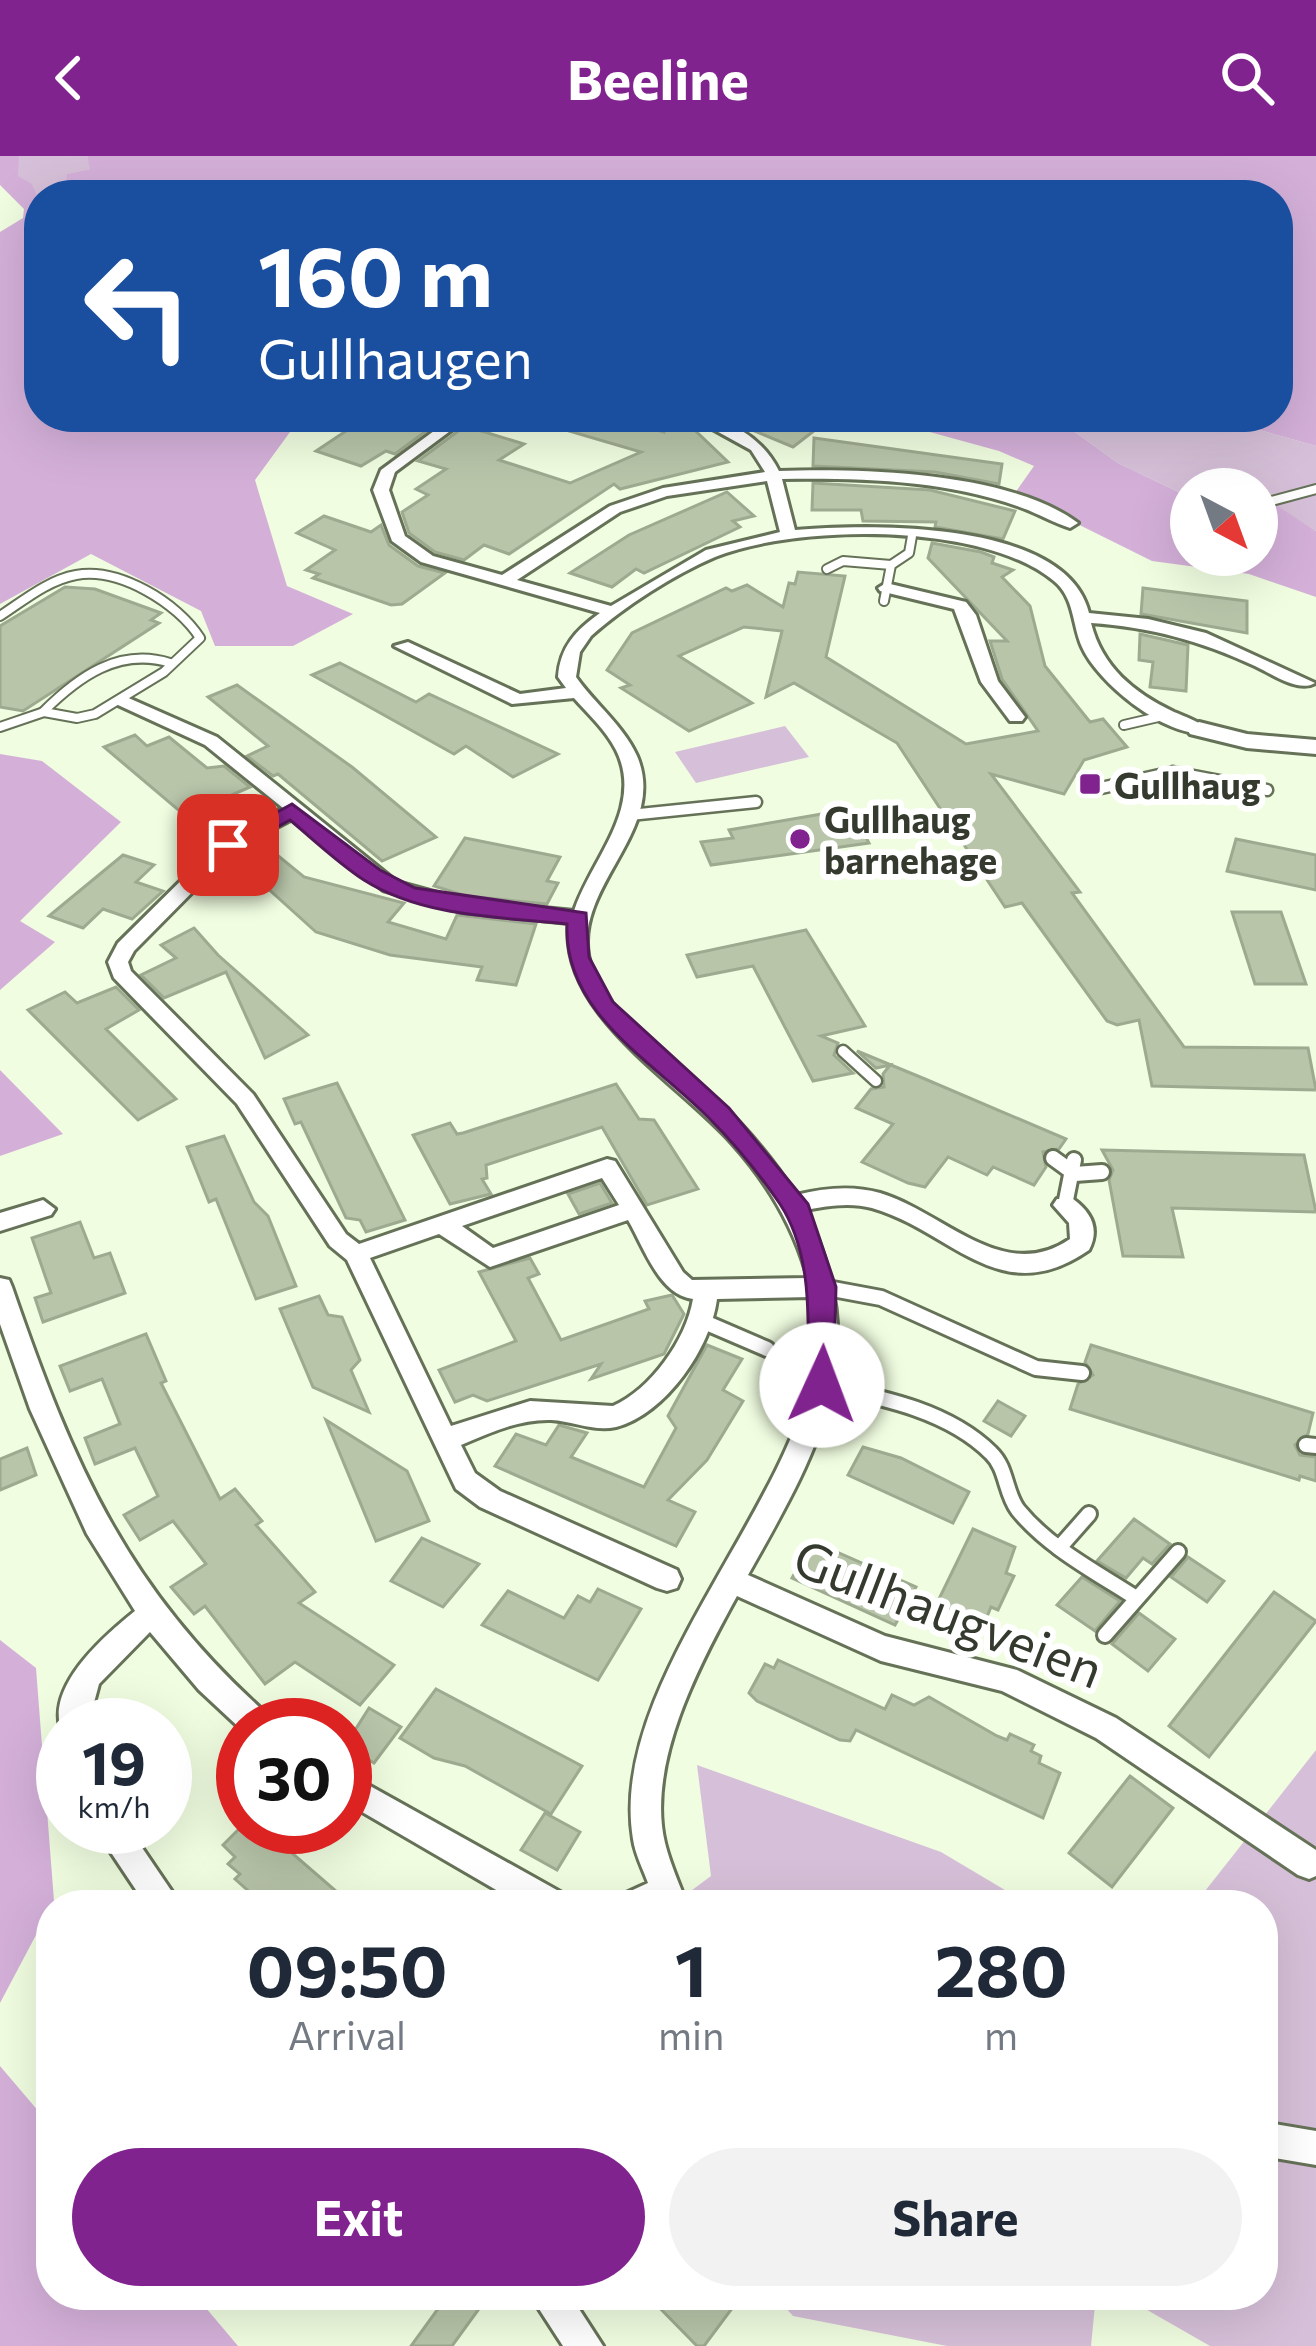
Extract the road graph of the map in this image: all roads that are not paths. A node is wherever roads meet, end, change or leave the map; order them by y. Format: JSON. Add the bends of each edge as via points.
{"nodes":[{"id":1,"x":441,"y":432,"type":"edge"},
{"id":2,"x":730,"y":432,"type":"edge"},
{"id":3,"x":774,"y":474,"type":"junction"},
{"id":4,"x":1316,"y":488,"type":"edge"},
{"id":5,"x":1278,"y":499,"type":"edge"},
{"id":6,"x":1070,"y":523,"type":"dead end"},
{"id":7,"x":788,"y":533,"type":"junction"},
{"id":8,"x":912,"y":536,"type":"junction"},
{"id":9,"x":891,"y":565,"type":"junction"},
{"id":10,"x":826,"y":569,"type":"dead end"},
{"id":11,"x":508,"y":579,"type":"junction"},
{"id":12,"x":885,"y":594,"type":"joint"},
{"id":13,"x":613,"y":612,"type":"junction"},
{"id":14,"x":0,"y":616,"type":"edge"},
{"id":15,"x":1085,"y":618,"type":"junction"},
{"id":16,"x":402,"y":646,"type":"dead end"},
{"id":17,"x":170,"y":663,"type":"junction"},
{"id":18,"x":1306,"y":683,"type":"dead end"},
{"id":19,"x":576,"y":692,"type":"junction"},
{"id":20,"x":124,"y":701,"type":"junction"},
{"id":21,"x":44,"y":712,"type":"junction"},
{"id":22,"x":1167,"y":715,"type":"junction"},
{"id":23,"x":1016,"y":717,"type":"dead end"},
{"id":24,"x":1124,"y":724,"type":"dead end"},
{"id":25,"x":0,"y":728,"type":"edge"},
{"id":26,"x":1199,"y":729,"type":"joint"},
{"id":27,"x":1316,"y":747,"type":"edge"},
{"id":28,"x":1101,"y":788,"type":"dead end"},
{"id":29,"x":1267,"y":790,"type":"dead end"},
{"id":30,"x":756,"y":802,"type":"dead end"},
{"id":31,"x":292,"y":811,"type":"junction"},
{"id":32,"x":630,"y":815,"type":"junction"},
{"id":33,"x":578,"y":918,"type":"junction"},
{"id":34,"x":843,"y":1051,"type":"dead end"},
{"id":35,"x":877,"y":1081,"type":"dead end"},
{"id":36,"x":1053,"y":1158,"type":"dead end"},
{"id":37,"x":1075,"y":1167,"type":"junction"},
{"id":38,"x":1102,"y":1172,"type":"dead end"},
{"id":39,"x":794,"y":1204,"type":"junction"},
{"id":40,"x":1065,"y":1205,"type":"joint"},
{"id":41,"x":43,"y":1209,"type":"dead end"},
{"id":42,"x":634,"y":1209,"type":"junction"},
{"id":43,"x":0,"y":1222,"type":"edge"},
{"id":44,"x":442,"y":1224,"type":"junction"},
{"id":45,"x":356,"y":1254,"type":"junction"},
{"id":46,"x":0,"y":1287,"type":"edge"},
{"id":47,"x":822,"y":1287,"type":"junction"},
{"id":48,"x":706,"y":1293,"type":"junction"},
{"id":49,"x":702,"y":1321,"type":"junction"},
{"id":50,"x":767,"y":1349,"type":"dead end"},
{"id":51,"x":1082,"y":1373,"type":"dead end"},
{"id":52,"x":822,"y":1385,"type":"junction"},
{"id":53,"x":444,"y":1440,"type":"junction"},
{"id":54,"x":1090,"y":1514,"type":"dead end"},
{"id":55,"x":1059,"y":1548,"type":"junction"},
{"id":56,"x":1178,"y":1552,"type":"dead end"},
{"id":57,"x":668,"y":1579,"type":"dead end"},
{"id":58,"x":730,"y":1580,"type":"junction"},
{"id":59,"x":1136,"y":1598,"type":"junction"},
{"id":60,"x":151,"y":1614,"type":"junction"},
{"id":61,"x":1105,"y":1635,"type":"dead end"},
{"id":62,"x":76,"y":1698,"type":"edge"},
{"id":63,"x":228,"y":1698,"type":"edge"},
{"id":64,"x":372,"y":1801,"type":"edge"},
{"id":65,"x":128,"y":1854,"type":"edge"},
{"id":66,"x":1310,"y":1864,"type":"dead end"},
{"id":67,"x":154,"y":1890,"type":"edge"},
{"id":68,"x":527,"y":1890,"type":"edge"},
{"id":69,"x":656,"y":1890,"type":"edge"},
{"id":70,"x":1278,"y":2142,"type":"edge"},
{"id":71,"x":1316,"y":2148,"type":"edge"},
{"id":72,"x":559,"y":2310,"type":"edge"},
{"id":73,"x":585,"y":2346,"type":"edge"}],
"edges":[{"from":1,"to":11,"type":"street","via":[[388,470],[381,490],[388,518],[398,538],[427,559]]},
{"from":2,"to":3,"type":"street","via":[[760,446]]},
{"from":3,"to":6,"type":"street","via":[[949,484],[1028,503]]},
{"from":3,"to":7,"type":"street"},
{"from":3,"to":11,"type":"street","via":[[726,478],[618,508]]},
{"from":4,"to":5,"type":"lane"},
{"from":7,"to":8,"type":"street"},
{"from":7,"to":13,"type":"street","via":[[713,553]]},
{"from":8,"to":9,"type":"lane","via":[[909,553]]},
{"from":8,"to":15,"type":"street","via":[[1022,555],[1067,584]]},
{"from":9,"to":10,"type":"lane","via":[[843,561]]},
{"from":9,"to":12,"type":"lane"},
{"from":11,"to":13,"type":"street"},
{"from":12,"to":23,"type":"street","via":[[960,605],[990,682]]},
{"from":13,"to":19,"type":"street","via":[[571,648],[567,677]]},
{"from":14,"to":17,"type":"lane","via":[[74,575],[100,577],[166,602],[197,630],[198,643]]},
{"from":15,"to":18,"type":"street","via":[[1193,631]]},
{"from":15,"to":22,"type":"street","via":[[1096,658]]},
{"from":16,"to":19,"type":"street","via":[[518,700]]},
{"from":17,"to":20,"type":"lane"},
{"from":17,"to":21,"type":"lane","via":[[145,654],[116,659]]},
{"from":19,"to":32,"type":"street","via":[[625,748],[634,782]]},
{"from":20,"to":21,"type":"lane","via":[[80,718]]},
{"from":20,"to":31,"type":"street","via":[[211,741]]},
{"from":21,"to":25,"type":"lane"},
{"from":22,"to":24,"type":"lane"},
{"from":22,"to":26,"type":"street"},
{"from":26,"to":27,"type":"street"},
{"from":28,"to":29,"type":"lane","via":[[1172,772]]},
{"from":30,"to":32,"type":"lane"},
{"from":31,"to":33,"type":"street","via":[[372,875],[408,893]]},
{"from":31,"to":45,"type":"street","via":[[228,845],[118,962],[245,1100],[338,1240]]},
{"from":32,"to":33,"type":"street"},
{"from":33,"to":39,"type":"street","name":"Gullhaugveien","via":[[577,957],[604,1007],[720,1114]]},
{"from":34,"to":35,"type":"lane"},
{"from":36,"to":37,"type":"lane"},
{"from":37,"to":38,"type":"lane"},
{"from":37,"to":40,"type":"lane"},
{"from":39,"to":40,"type":"street","via":[[852,1196],[887,1204],[951,1243],[1029,1264],[1053,1263],[1081,1244],[1078,1214]]},
{"from":39,"to":47,"type":"street","name":"Gullhaugveien"},
{"from":41,"to":43,"type":"street"},
{"from":42,"to":44,"type":"street","via":[[490,1258]]},
{"from":42,"to":44,"type":"street","via":[[607,1167]]},
{"from":42,"to":48,"type":"street","via":[[674,1279]]},
{"from":44,"to":45,"type":"street"},
{"from":45,"to":53,"type":"street"},
{"from":46,"to":60,"type":"street","via":[[72,1484]]},
{"from":47,"to":48,"type":"street"},
{"from":47,"to":51,"type":"lane","via":[[881,1298],[1036,1368]]},
{"from":47,"to":52,"type":"street","name":"Gullhaugveien"},
{"from":48,"to":49,"type":"street"},
{"from":49,"to":50,"type":"lane"},
{"from":49,"to":53,"type":"street","via":[[647,1401],[626,1413],[541,1410]]},
{"from":52,"to":55,"type":"lane","name":"Gullhaugveien","via":[[914,1411],[987,1449],[1000,1460],[1015,1508]]},
{"from":52,"to":58,"type":"street","name":"Gullhaugveien","via":[[790,1473]]},
{"from":53,"to":57,"type":"street","via":[[476,1491]]},
{"from":54,"to":55,"type":"lane"},
{"from":55,"to":59,"type":"lane","name":"Gullhaugveien"},
{"from":56,"to":59,"type":"lane"},
{"from":58,"to":66,"type":"street","name":"Gullhaugveien","via":[[881,1648],[1007,1679],[1067,1708]]},
{"from":58,"to":69,"type":"street","name":"Gullhaugveien","via":[[657,1733],[648,1786]]},
{"from":59,"to":61,"type":"lane"},
{"from":60,"to":62,"type":"street","via":[[93,1664]]},
{"from":60,"to":63,"type":"street"},
{"from":64,"to":68,"type":"street"},
{"from":65,"to":67,"type":"street"},
{"from":70,"to":71,"type":"street"},
{"from":72,"to":73,"type":"street"}]}
